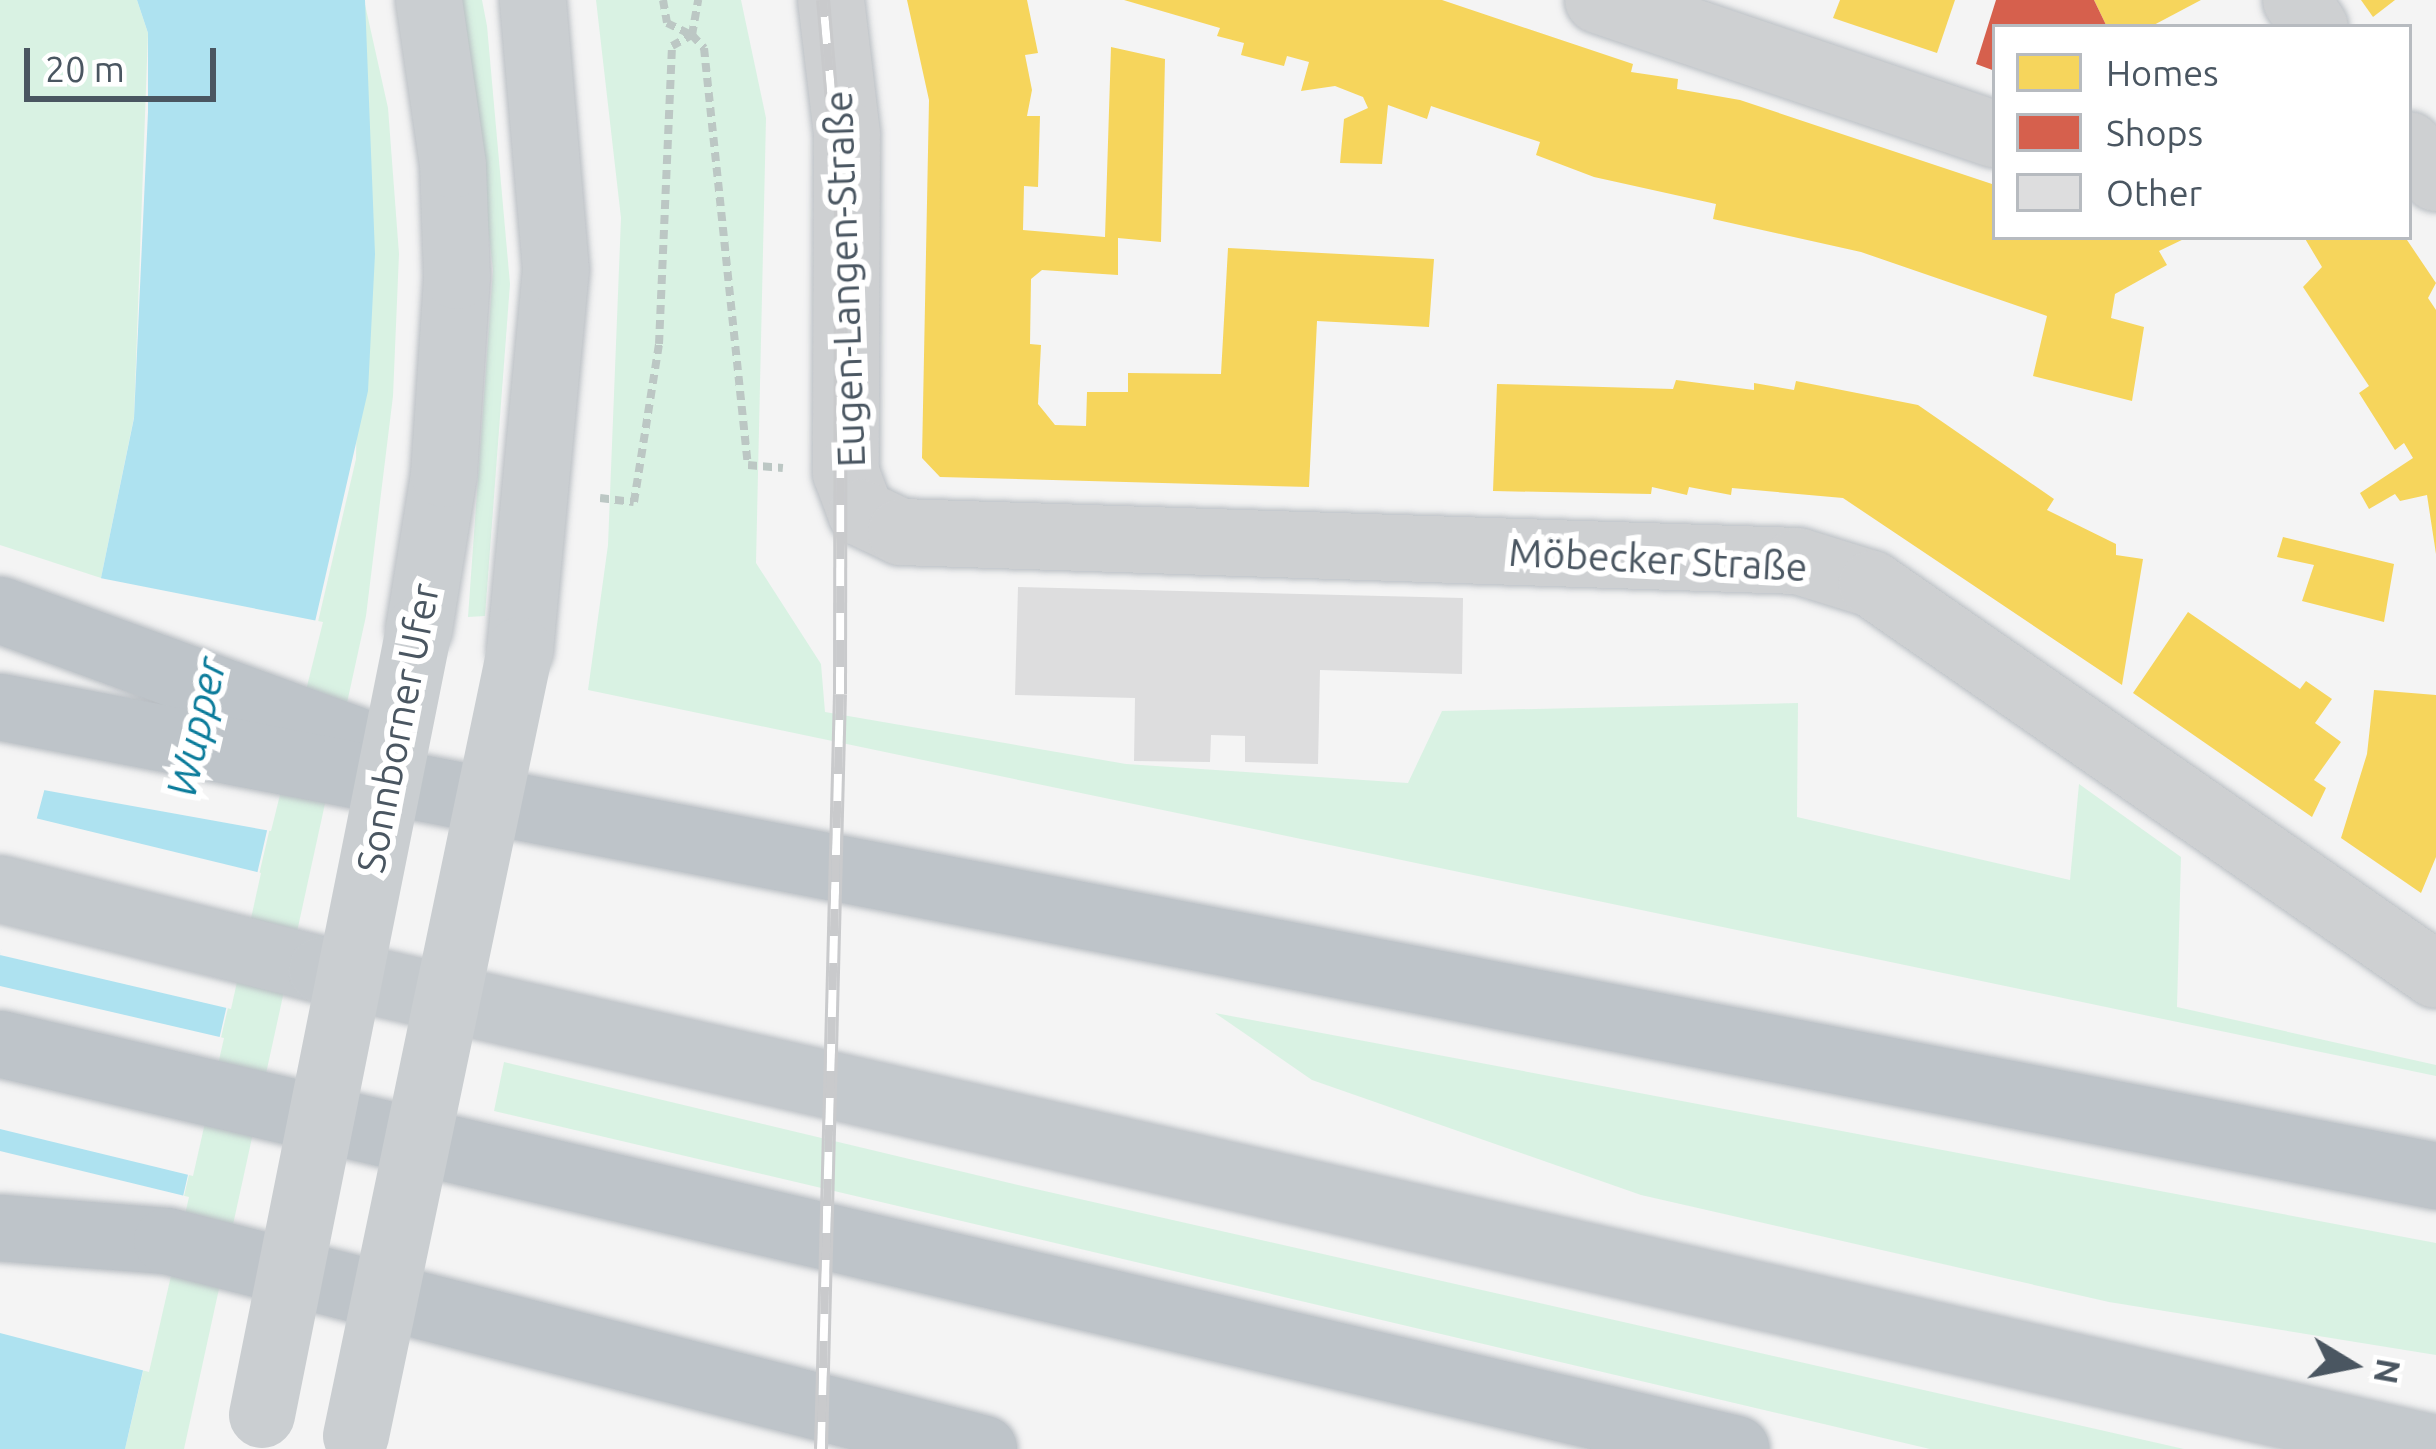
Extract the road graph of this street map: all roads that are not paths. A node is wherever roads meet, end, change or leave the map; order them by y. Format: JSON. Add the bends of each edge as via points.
{"nodes":[{"id":1,"x":429,"y":0,"type":"edge"},
{"id":2,"x":533,"y":0,"type":"edge"},
{"id":3,"x":831,"y":0,"type":"edge"},
{"id":4,"x":1598,"y":0,"type":"edge"},
{"id":5,"x":1992,"y":133,"type":"edge"},
{"id":6,"x":2412,"y":149,"type":"edge"},
{"id":7,"x":2436,"y":178,"type":"edge"},
{"id":8,"x":901,"y":532,"type":"joint"},
{"id":9,"x":0,"y":610,"type":"edge"},
{"id":10,"x":0,"y":707,"type":"edge"},
{"id":11,"x":366,"y":762,"type":"junction"},
{"id":12,"x":0,"y":890,"type":"edge"},
{"id":13,"x":2436,"y":974,"type":"edge"},
{"id":14,"x":0,"y":1044,"type":"edge"},
{"id":15,"x":2436,"y":1176,"type":"edge"},
{"id":16,"x":0,"y":1197,"type":"edge"},
{"id":17,"x":0,"y":1228,"type":"edge"},
{"id":18,"x":167,"y":1241,"type":"junction"},
{"id":19,"x":258,"y":1432,"type":"edge"},
{"id":20,"x":355,"y":1442,"type":"edge"},
{"id":21,"x":984,"y":1449,"type":"edge"},
{"id":22,"x":1736,"y":1449,"type":"edge"},
{"id":23,"x":2436,"y":1449,"type":"edge"}],
"edges":[{"from":1,"to":19,"type":"main road","name":"Sonnborner Ufer","bridge":true,"via":[[453,165],[457,276],[444,474]]},
{"from":2,"to":20,"type":"main road","bridge":true,"via":[[556,271],[520,650]]},
{"from":3,"to":8,"type":"street","name":"Eugen-Langen-Straße","via":[[847,134],[846,473],[861,513]]},
{"from":4,"to":5,"type":"street"},
{"from":6,"to":7,"type":"street"},
{"from":8,"to":13,"type":"street","name":"Möbecker Straße","via":[[1798,561],[1872,584]]},
{"from":9,"to":11,"type":"highway"},
{"from":10,"to":11,"type":"highway"},
{"from":11,"to":15,"type":"highway","via":[[552,813]]},
{"from":12,"to":23,"type":"highway"},
{"from":14,"to":22,"type":"highway"},
{"from":16,"to":18,"type":"highway"},
{"from":17,"to":18,"type":"highway"},
{"from":18,"to":21,"type":"highway"}]}
